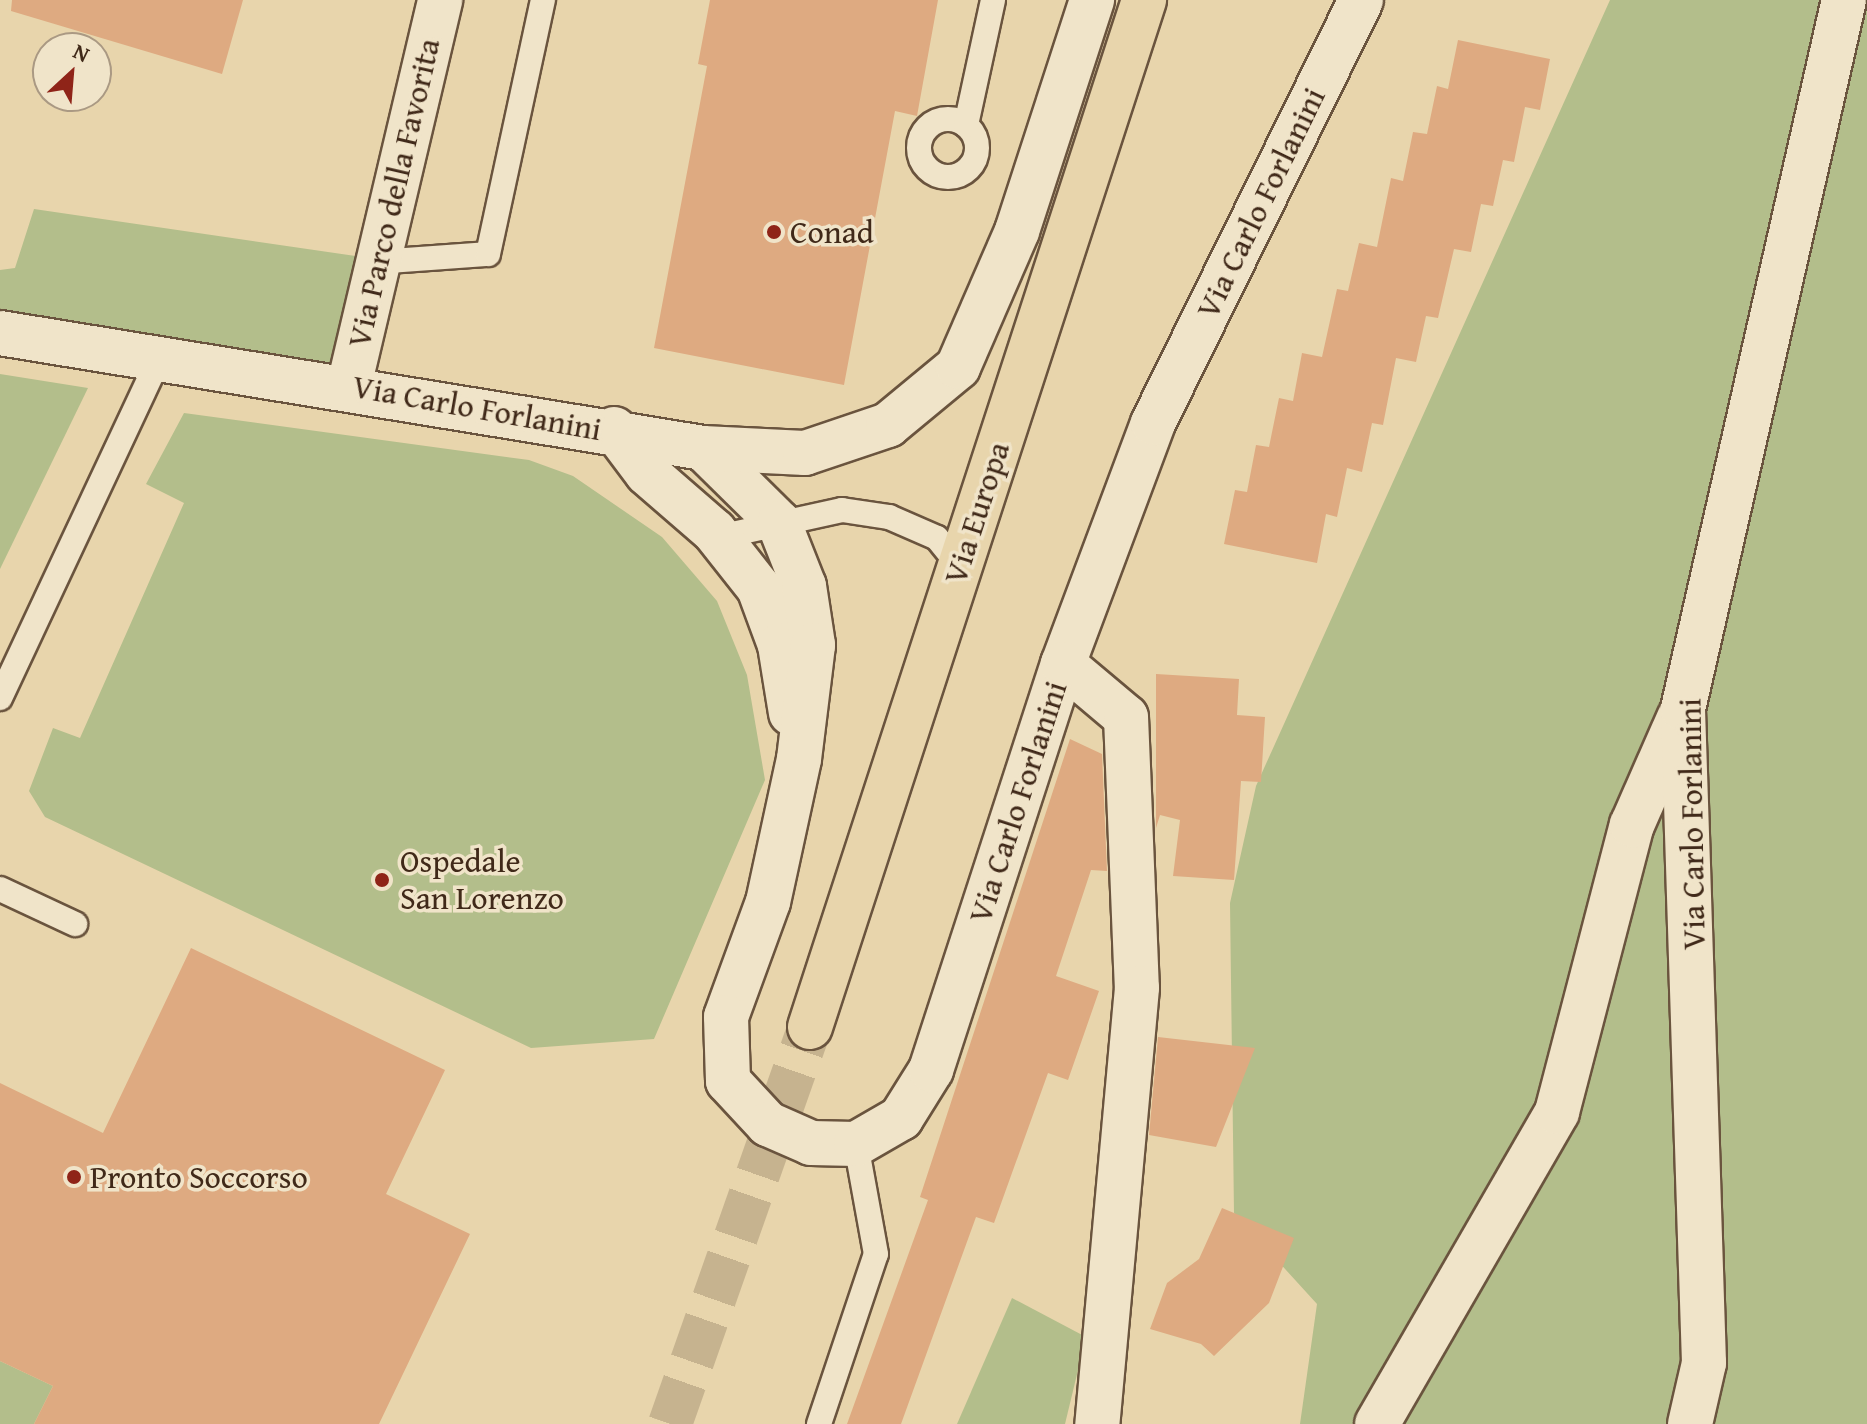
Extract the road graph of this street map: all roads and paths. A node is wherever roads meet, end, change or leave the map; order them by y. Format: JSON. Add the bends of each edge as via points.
{"nodes":[{"id":1,"x":440,"y":0,"type":"edge"},
{"id":2,"x":543,"y":0,"type":"edge"},
{"id":3,"x":993,"y":0,"type":"edge"},
{"id":4,"x":1092,"y":0,"type":"edge"},
{"id":5,"x":1144,"y":0,"type":"edge"},
{"id":6,"x":1361,"y":0,"type":"edge"},
{"id":7,"x":1844,"y":0,"type":"edge"},
{"id":8,"x":966,"y":125,"type":"dead end"},
{"id":9,"x":376,"y":262,"type":"junction"},
{"id":10,"x":0,"y":333,"type":"edge"},
{"id":11,"x":160,"y":356,"type":"junction"},
{"id":12,"x":349,"y":386,"type":"junction"},
{"id":13,"x":614,"y":429,"type":"junction"},
{"id":14,"x":703,"y":448,"type":"junction"},
{"id":15,"x":779,"y":523,"type":"junction"},
{"id":16,"x":719,"y":537,"type":"junction"},
{"id":17,"x":960,"y":566,"type":"junction"},
{"id":18,"x":1063,"y":664,"type":"junction"},
{"id":19,"x":0,"y":698,"type":"edge"},
{"id":20,"x":1683,"y":709,"type":"junction"},
{"id":21,"x":799,"y":759,"type":"junction"},
{"id":22,"x":0,"y":889,"type":"edge"},
{"id":23,"x":75,"y":924,"type":"dead end"},
{"id":24,"x":810,"y":1027,"type":"tunnel mouth"},
{"id":25,"x":856,"y":1144,"type":"junction"},
{"id":26,"x":819,"y":1424,"type":"edge"},
{"id":27,"x":1097,"y":1424,"type":"edge"},
{"id":28,"x":1377,"y":1424,"type":"edge"},
{"id":29,"x":1690,"y":1424,"type":"edge"}],
"edges":[{"from":1,"to":9,"type":"street","name":"Via Parco della Favorita"},
{"from":2,"to":9,"type":"lane","via":[[488,254]]},
{"from":3,"to":8,"type":"lane"},
{"from":4,"to":14,"type":"street","via":[[1017,231],[958,367],[888,425],[805,453]]},
{"from":5,"to":17,"type":"main road","name":"Via Europa"},
{"from":6,"to":18,"type":"street","name":"Via Carlo Forlanini","via":[[1153,423]]},
{"from":7,"to":20,"type":"street","name":"Via Carlo Forlanini"},
{"from":9,"to":12,"type":"street","name":"Via Parco della Favorita"},
{"from":10,"to":11,"type":"street","name":"Via Carlo Forlanini"},
{"from":11,"to":12,"type":"street","name":"Via Carlo Forlanini"},
{"from":11,"to":19,"type":"lane"},
{"from":12,"to":13,"type":"street","name":"Via Carlo Forlanini"},
{"from":13,"to":14,"type":"street"},
{"from":13,"to":16,"type":"street","name":"Via Carlo Forlanini","via":[[647,473]]},
{"from":14,"to":15,"type":"street","name":"Via Carlo Forlanini"},
{"from":15,"to":16,"type":"lane"},
{"from":15,"to":17,"type":"lane","via":[[842,510],[889,517],[937,538]]},
{"from":15,"to":21,"type":"street","name":"Via Carlo Forlanini","via":[[804,586],[813,645]]},
{"from":16,"to":21,"type":"street","name":"Via Carlo Forlanini","via":[[759,588],[780,645]]},
{"from":17,"to":24,"type":"main road","name":"Via Europa"},
{"from":18,"to":25,"type":"street","name":"Via Carlo Forlanini","via":[[931,1070],[901,1118]]},
{"from":18,"to":27,"type":"street","via":[[1126,717],[1137,988]]},
{"from":20,"to":28,"type":"street","via":[[1632,825],[1557,1112]]},
{"from":20,"to":29,"type":"street","name":"Via Carlo Forlanini","via":[[1704,1363]]},
{"from":21,"to":25,"type":"street","name":"Via Carlo Forlanini","via":[[768,902],[726,1017],[728,1081],[768,1124],[811,1143]]},
{"from":22,"to":23,"type":"lane"},
{"from":25,"to":26,"type":"lane","via":[[876,1254]]}]}
